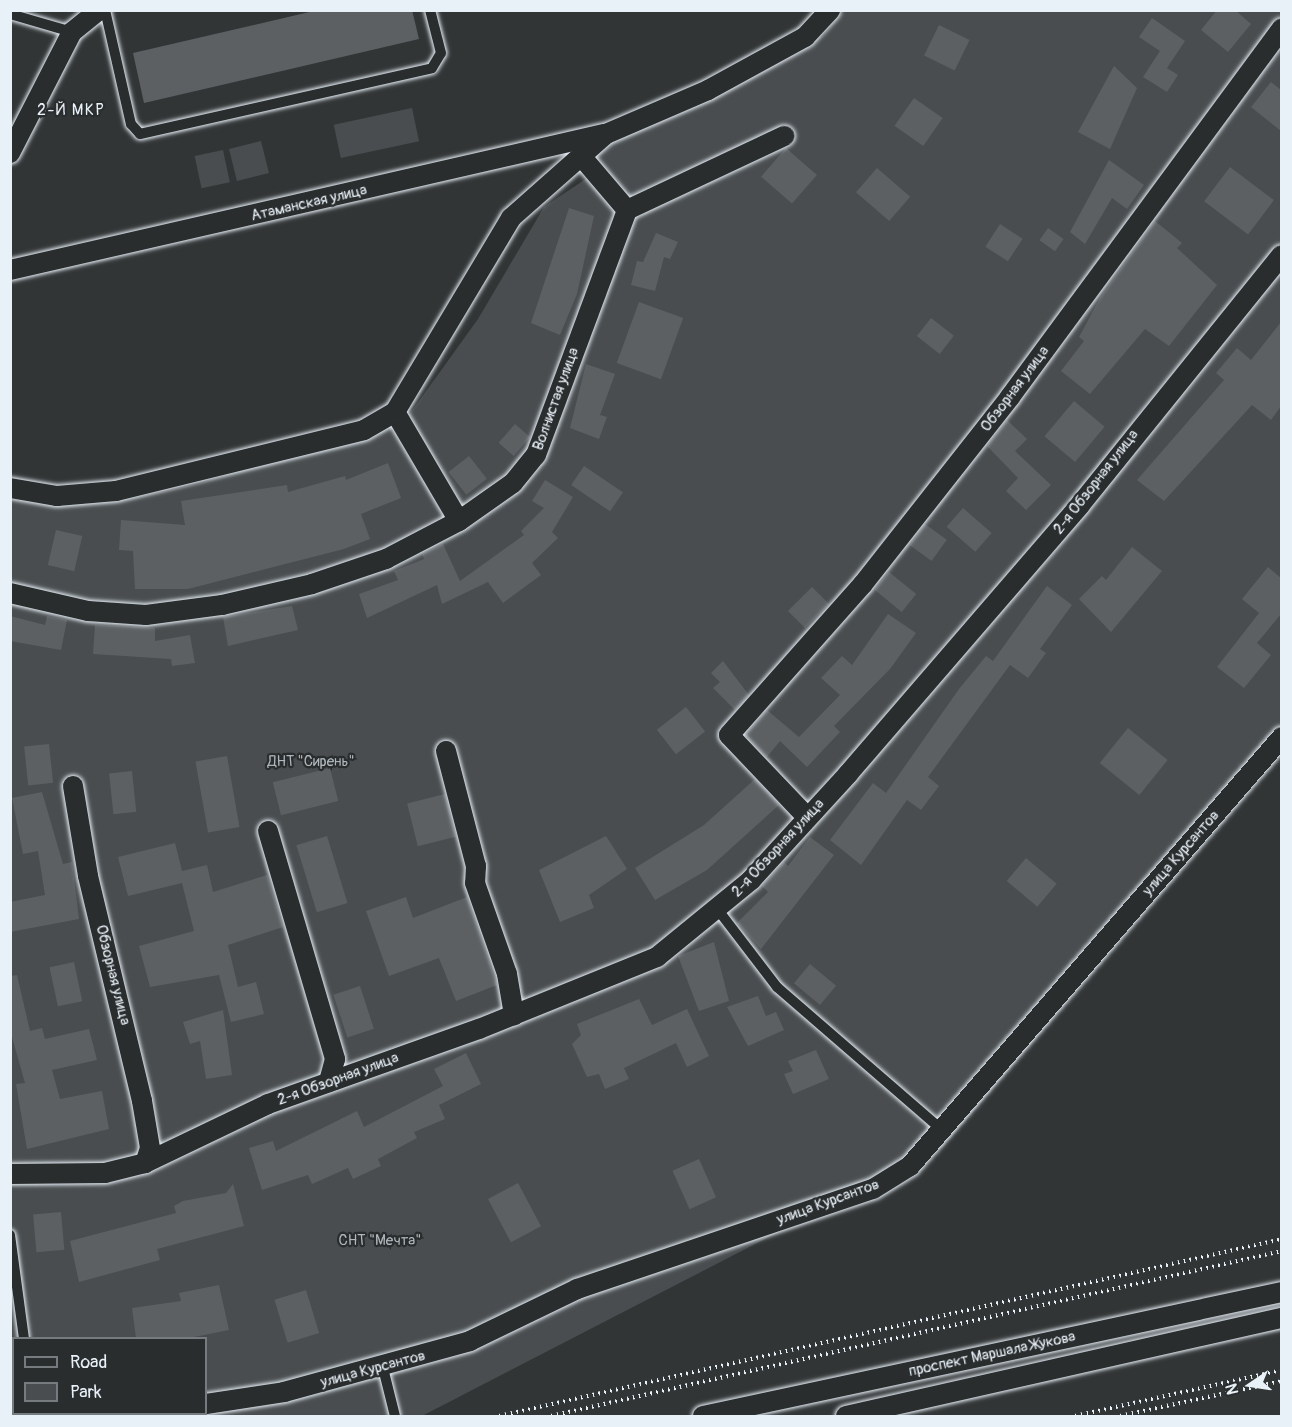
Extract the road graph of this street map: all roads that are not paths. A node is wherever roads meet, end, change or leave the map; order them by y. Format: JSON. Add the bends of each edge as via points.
{"nodes":[{"id":1,"x":99,"y":10,"type":"edge"},
{"id":2,"x":105,"y":10,"type":"edge"},
{"id":3,"x":430,"y":10,"type":"edge"},
{"id":4,"x":830,"y":10,"type":"edge"},
{"id":5,"x":10,"y":14,"type":"edge"},
{"id":6,"x":72,"y":32,"type":"junction"},
{"id":7,"x":1280,"y":32,"type":"edge"},
{"id":8,"x":606,"y":134,"type":"junction"},
{"id":9,"x":784,"y":136,"type":"dead end"},
{"id":10,"x":10,"y":153,"type":"edge"},
{"id":11,"x":581,"y":156,"type":"junction"},
{"id":12,"x":627,"y":210,"type":"junction"},
{"id":13,"x":1281,"y":255,"type":"edge"},
{"id":14,"x":10,"y":270,"type":"edge"},
{"id":15,"x":395,"y":412,"type":"junction"},
{"id":16,"x":10,"y":488,"type":"edge"},
{"id":17,"x":459,"y":521,"type":"junction"},
{"id":18,"x":10,"y":593,"type":"edge"},
{"id":19,"x":1281,"y":737,"type":"edge"},
{"id":20,"x":446,"y":751,"type":"dead end"},
{"id":21,"x":73,"y":786,"type":"dead end"},
{"id":22,"x":807,"y":817,"type":"junction"},
{"id":23,"x":268,"y":831,"type":"dead end"},
{"id":24,"x":718,"y":910,"type":"junction"},
{"id":25,"x":514,"y":1015,"type":"junction"},
{"id":26,"x":329,"y":1082,"type":"junction"},
{"id":27,"x":942,"y":1130,"type":"junction"},
{"id":28,"x":145,"y":1163,"type":"junction"},
{"id":29,"x":10,"y":1174,"type":"edge"},
{"id":30,"x":10,"y":1235,"type":"edge"},
{"id":31,"x":1281,"y":1292,"type":"edge"},
{"id":32,"x":1281,"y":1318,"type":"edge"},
{"id":33,"x":24,"y":1337,"type":"edge"},
{"id":34,"x":383,"y":1368,"type":"junction"},
{"id":35,"x":207,"y":1404,"type":"edge"},
{"id":36,"x":394,"y":1416,"type":"edge"},
{"id":37,"x":703,"y":1416,"type":"edge"},
{"id":38,"x":846,"y":1416,"type":"edge"}],
"edges":[{"from":1,"to":6,"type":"street"},
{"from":2,"to":3,"type":"lane","via":[[131,124],[140,134],[432,68],[441,53]]},
{"from":4,"to":8,"type":"street","via":[[796,42],[708,90]]},
{"from":5,"to":6,"type":"lane"},
{"from":6,"to":10,"type":"street"},
{"from":7,"to":22,"type":"street","name":"Обзорная улица","via":[[1002,407],[863,584],[729,735]]},
{"from":8,"to":11,"type":"street"},
{"from":8,"to":14,"type":"street","name":"Атаманская улица"},
{"from":9,"to":12,"type":"street"},
{"from":11,"to":12,"type":"street"},
{"from":11,"to":15,"type":"street","via":[[511,218]]},
{"from":12,"to":17,"type":"street","name":"Волнистая улица","via":[[536,455],[513,483]]},
{"from":13,"to":22,"type":"street","name":"2-я Обзорная улица","via":[[1080,505]]},
{"from":15,"to":16,"type":"street","via":[[364,430],[117,491],[57,496]]},
{"from":15,"to":17,"type":"street"},
{"from":17,"to":18,"type":"street","name":"Волнистая улица","via":[[386,559],[312,584],[222,605],[146,615],[88,611]]},
{"from":19,"to":27,"type":"street","name":"улица Курсантов"},
{"from":20,"to":25,"type":"street","via":[[476,866],[475,883],[507,974]]},
{"from":21,"to":28,"type":"street","name":"Обзорная улица","via":[[88,876],[142,1101],[150,1148]]},
{"from":22,"to":24,"type":"street","name":"2-я Обзорная улица"},
{"from":23,"to":26,"type":"street","via":[[335,1059]]},
{"from":24,"to":25,"type":"street","name":"2-я Обзорная улица","via":[[657,957]]},
{"from":24,"to":27,"type":"lane","via":[[777,987]]},
{"from":25,"to":26,"type":"street","name":"2-я Обзорная улица"},
{"from":26,"to":28,"type":"street","name":"2-я Обзорная улица","via":[[268,1104]]},
{"from":27,"to":34,"type":"street","name":"улица Курсантов","via":[[910,1166],[873,1189],[577,1289],[470,1341]]},
{"from":28,"to":29,"type":"street","name":"2-я Обзорная улица","via":[[105,1173]]},
{"from":30,"to":33,"type":"lane"},
{"from":31,"to":37,"type":"street","name":"проспект Маршала Жукова"},
{"from":32,"to":38,"type":"street","name":"проспект Маршала Жукова"},
{"from":34,"to":35,"type":"street","name":"улица Курсантов"},
{"from":34,"to":36,"type":"lane"}]}
